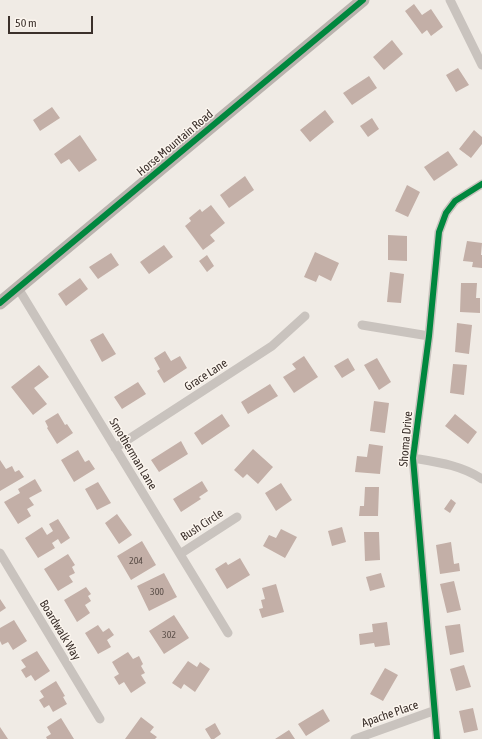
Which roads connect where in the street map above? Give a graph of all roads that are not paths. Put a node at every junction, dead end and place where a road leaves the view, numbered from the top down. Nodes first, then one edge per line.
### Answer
1 (363, 0) edge
2 (450, 0) edge
3 (482, 65) edge
4 (482, 184) edge
5 (18, 288) junction
6 (0, 303) edge
7 (305, 316) dead end
8 (362, 325) dead end
9 (429, 336) junction
10 (115, 448) junction
11 (413, 458) junction
12 (482, 479) edge
13 (237, 517) dead end
14 (0, 553) edge
15 (180, 554) junction
16 (228, 633) dead end
17 (433, 711) junction
18 (100, 719) dead end
19 (355, 739) edge
20 (436, 739) edge

1 - 5 street, Horse Mountain Road
2 - 3 street
4 - 9 street, Shoma Drive
5 - 6 street, Horse Mountain Road
5 - 10 street, Smotherman Lane
7 - 10 street, Grace Lane
8 - 9 street
9 - 11 street, Shoma Drive
10 - 15 street, Smotherman Lane
11 - 12 street
11 - 17 street, Shoma Drive
13 - 15 street, Bush Circle
14 - 18 street, Boardwalk Way
15 - 16 street, Smotherman Lane
17 - 19 street, Apache Place
17 - 20 street, Shoma Drive

